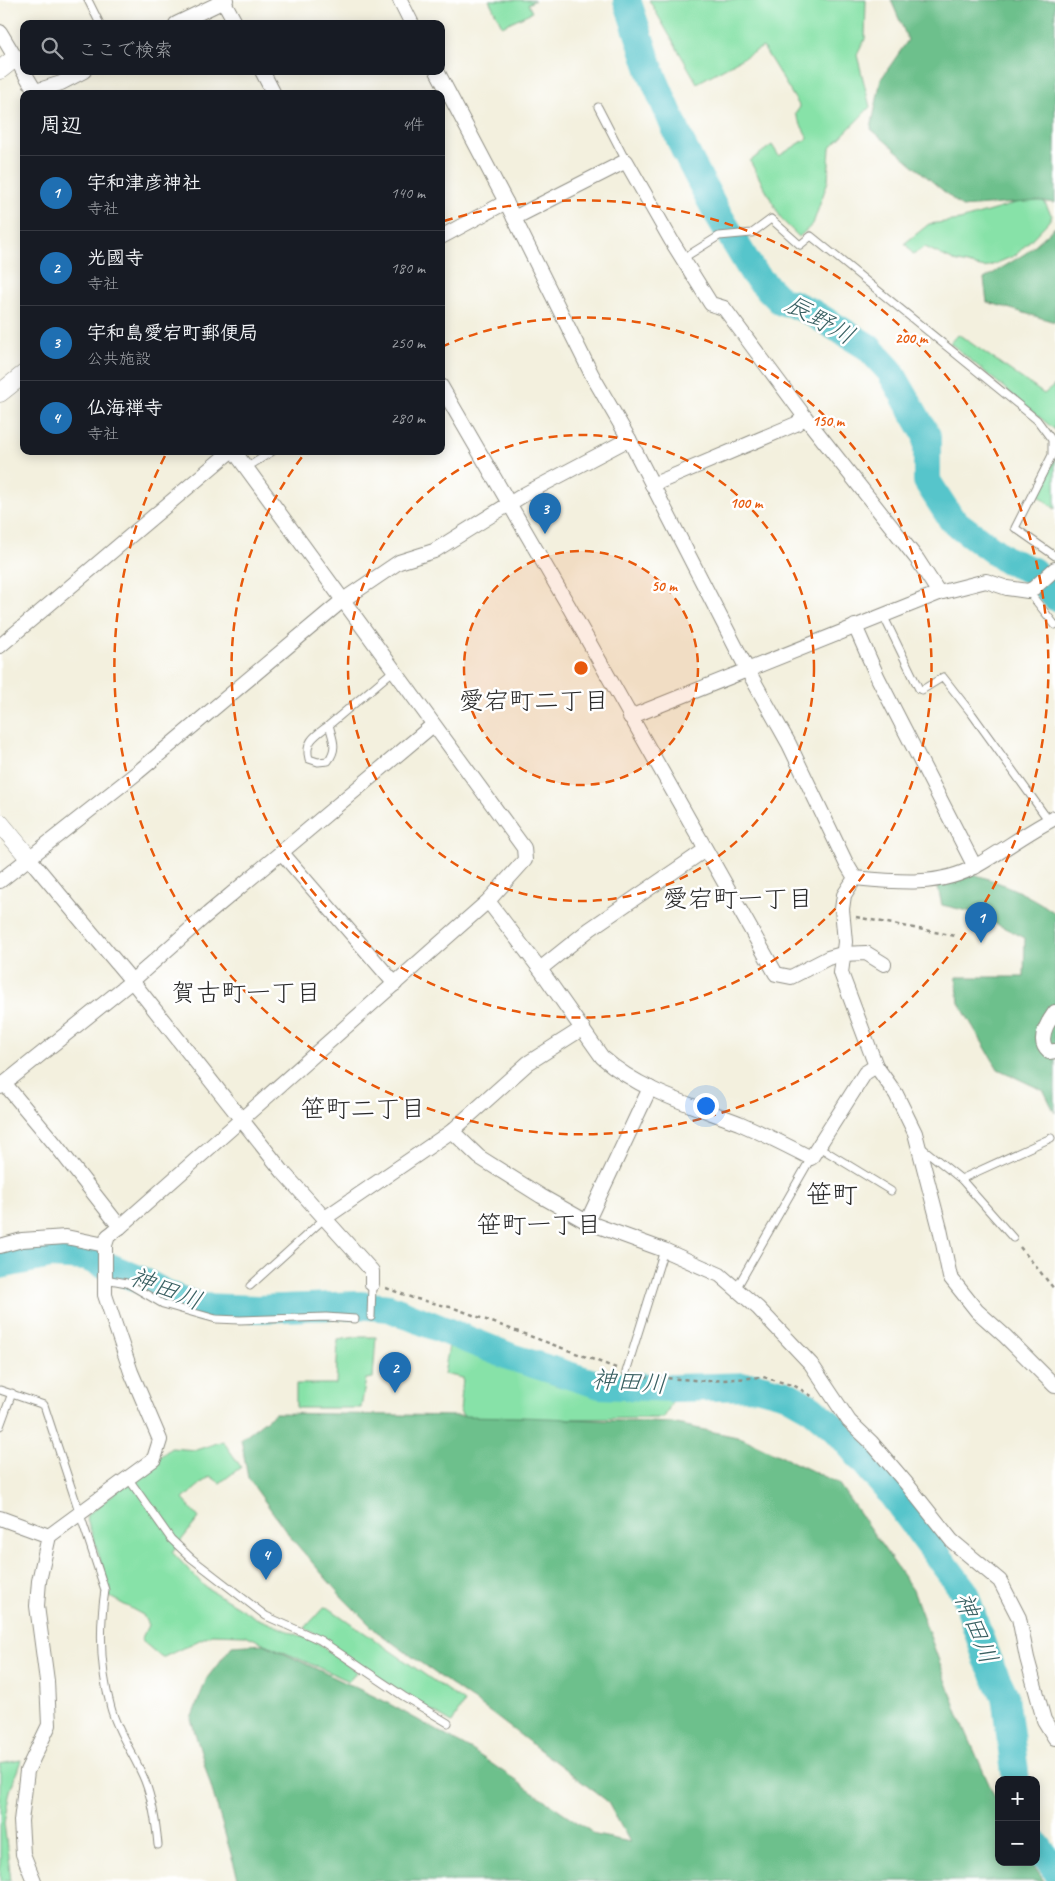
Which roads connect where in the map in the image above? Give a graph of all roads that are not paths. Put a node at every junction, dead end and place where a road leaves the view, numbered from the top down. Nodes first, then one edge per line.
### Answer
1 (88, 0) edge
2 (224, 0) edge
3 (400, 0) edge
4 (98, 20) edge
5 (184, 20) edge
6 (234, 20) edge
7 (410, 20) edge
8 (0, 32) edge
9 (15, 58) junction
10 (20, 66) edge
11 (0, 70) edge
12 (26, 75) edge
13 (76, 75) edge
14 (264, 75) edge
15 (438, 75) edge
16 (36, 90) edge
17 (42, 90) edge
18 (272, 90) edge
19 (598, 106) dead end
20 (626, 161) junction
21 (506, 202) junction
22 (514, 218) junction
23 (445, 235) edge
24 (682, 259) junction
25 (20, 377) edge
26 (0, 393) edge
27 (445, 393) edge
28 (805, 417) junction
29 (628, 439) junction
30 (228, 455) edge
31 (236, 455) edge
32 (267, 455) edge
33 (246, 468) junction
34 (652, 485) junction
35 (509, 505) junction
36 (1055, 556) edge
37 (1055, 568) edge
38 (1031, 589) junction
39 (939, 593) junction
40 (343, 600) junction
41 (883, 615) junction
42 (1055, 625) edge
43 (855, 626) junction
44 (0, 646) edge
45 (747, 669) junction
46 (393, 671) junction
47 (630, 717) junction
48 (329, 725) junction
49 (433, 725) junction
50 (1052, 820) edge
51 (0, 823) edge
52 (705, 850) junction
53 (282, 853) junction
54 (29, 858) junction
55 (975, 867) junction
56 (856, 878) junction
57 (0, 881) edge
58 (488, 901) junction
59 (842, 954) junction
60 (884, 964) dead end
61 (540, 969) junction
62 (132, 980) junction
63 (395, 984) junction
64 (1055, 1012) edge
65 (583, 1028) junction
66 (1055, 1051) edge
67 (876, 1066) junction
68 (2, 1085) edge
69 (650, 1088) junction
70 (241, 1121) junction
71 (452, 1132) junction
72 (1051, 1138) dead end
73 (918, 1144) junction
74 (815, 1153) junction
75 (961, 1179) junction
76 (891, 1191) dead end
77 (325, 1218) junction
78 (587, 1222) junction
79 (120, 1228) junction
80 (1012, 1238) road end
81 (0, 1246) edge
82 (105, 1249) junction
83 (664, 1250) junction
84 (105, 1276) junction
85 (250, 1286) dead end
86 (736, 1288) junction
87 (372, 1289) joint
88 (371, 1317) dead end
89 (355, 1319) dead end
90 (626, 1372) road end
91 (1055, 1386) edge
92 (0, 1390) edge
93 (12, 1393) junction
94 (0, 1426) edge
95 (128, 1478) junction
96 (80, 1513) junction
97 (0, 1518) edge
98 (49, 1536) junction
99 (448, 1723) dead end
100 (1055, 1738) edge
101 (158, 1845) dead end
102 (34, 1881) edge

1 - 4 lane
2 - 5 street
2 - 6 street
3 - 7 street
8 - 9 street
9 - 10 street
9 - 11 street
12 - 16 street
13 - 17 street
14 - 18 street
15 - 21 street
19 - 20 lane
20 - 22 street
20 - 24 street
21 - 22 street
21 - 23 street
22 - 29 street
24 - 28 street
24 - 36 lane
25 - 26 street
27 - 35 street
28 - 34 street
28 - 39 street
29 - 34 street
29 - 35 street
30 - 44 street
31 - 33 street
32 - 33 lane
33 - 40 street
34 - 45 street
35 - 40 street
35 - 47 street
37 - 38 street
38 - 39 street
38 - 42 lane
39 - 41 street
40 - 46 street
40 - 54 street
41 - 43 street
41 - 50 lane
43 - 45 street
43 - 55 street
45 - 47 street
45 - 56 street
46 - 48 lane
46 - 49 street
47 - 52 street
48 - 48 lane
49 - 53 street
49 - 58 street
50 - 55 street
51 - 54 street
52 - 59 street
52 - 61 street
53 - 62 street
53 - 63 street
54 - 57 street
54 - 62 street
55 - 56 street
56 - 59 street
58 - 61 street
58 - 63 street
59 - 60 street
59 - 67 street
61 - 65 street
62 - 68 street
62 - 70 street
63 - 70 street
64 - 66 street
65 - 69 street
65 - 71 street
67 - 73 street
67 - 74 street
68 - 79 street
69 - 74 street
69 - 78 street
70 - 77 street
70 - 79 street
71 - 77 street
71 - 78 street
72 - 75 lane
73 - 75 lane
73 - 91 street
74 - 76 lane
74 - 86 lane
75 - 80 lane
77 - 85 lane
77 - 87 street
78 - 83 street
79 - 82 street
81 - 82 street
82 - 84 street
83 - 86 street
83 - 90 lane
84 - 89 lane
84 - 95 street
86 - 100 street
87 - 88 lane
92 - 93 lane
93 - 94 lane
93 - 96 lane
95 - 96 street
95 - 99 lane
96 - 98 street
96 - 101 lane
97 - 98 street
98 - 102 street

